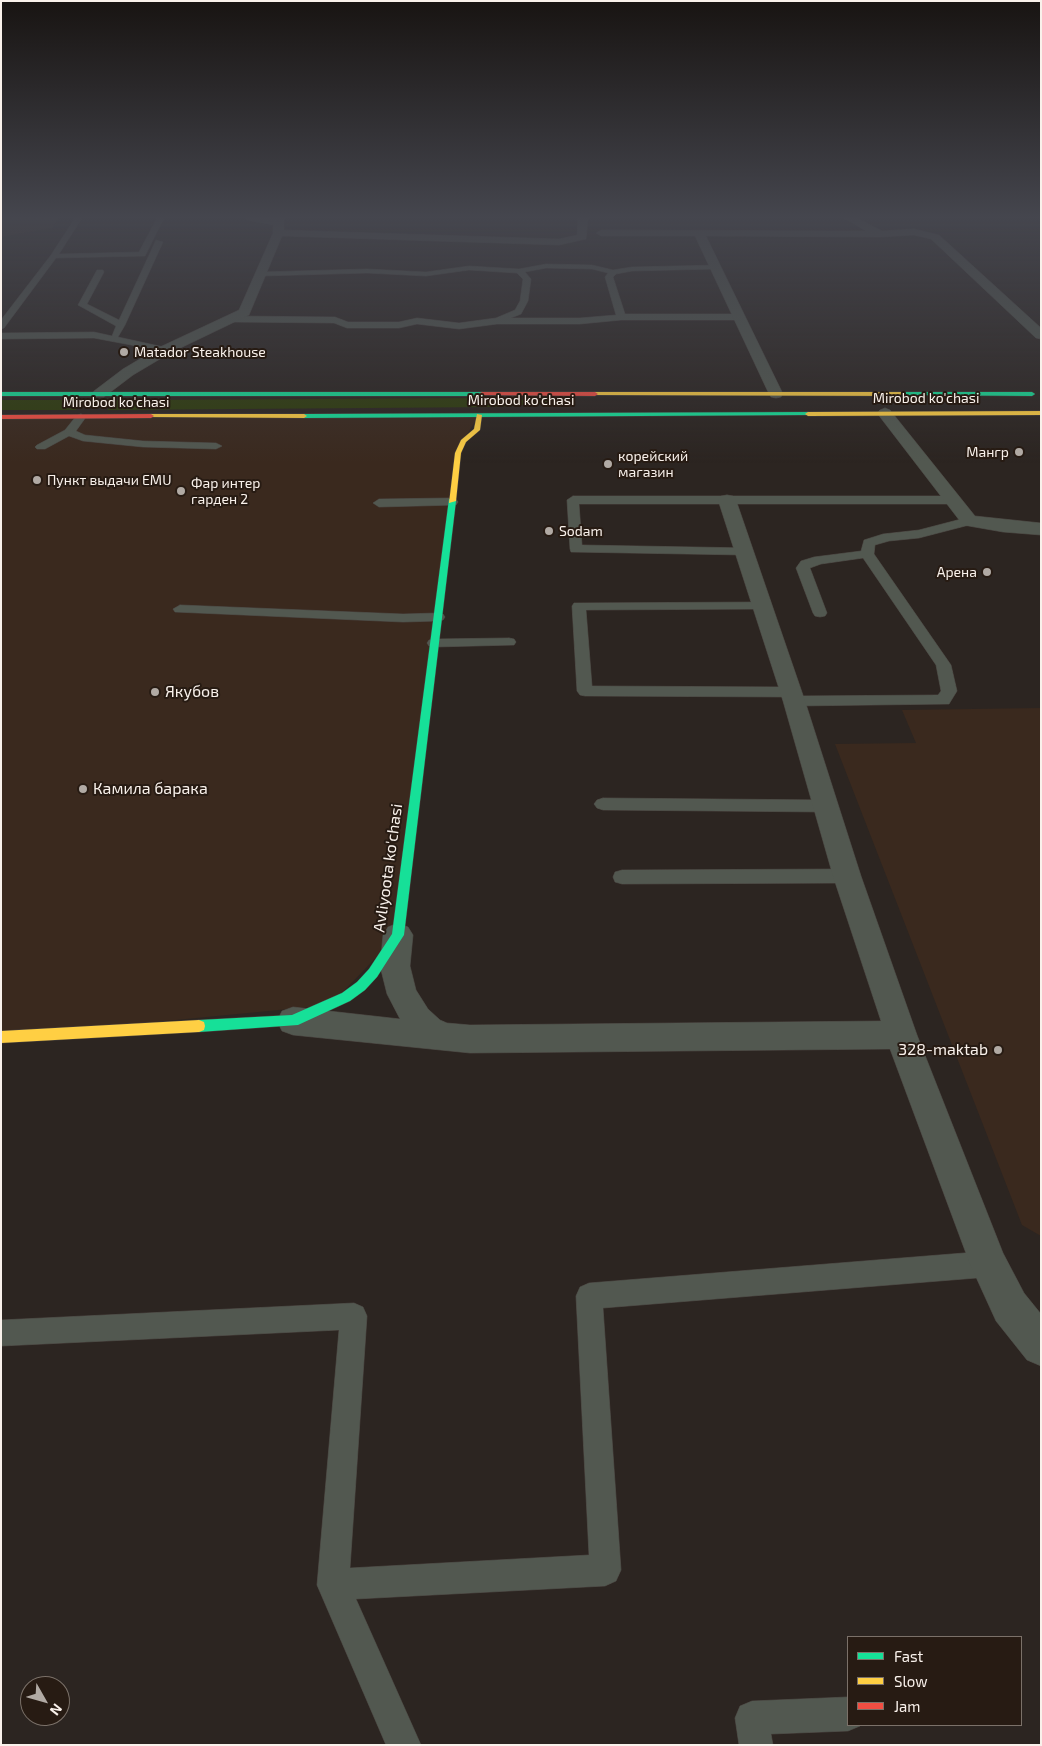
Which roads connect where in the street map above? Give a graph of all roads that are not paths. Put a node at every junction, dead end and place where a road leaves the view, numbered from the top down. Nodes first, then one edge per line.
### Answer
1 (21, 299) edge
2 (85, 299) edge
3 (133, 299) edge
4 (249, 299) edge
5 (524, 299) edge
6 (616, 299) edge
7 (731, 299) edge
8 (1003, 299) edge
9 (622, 317) junction
10 (739, 317) junction
11 (232, 319) junction
12 (497, 321) junction
13 (121, 325) junction
14 (1, 326) edge
15 (1041, 335) edge
16 (1, 336) edge
17 (113, 341) junction
18 (166, 350) junction
19 (1, 394) edge
20 (99, 394) junction
21 (705, 394) junction
22 (776, 394) junction
23 (1041, 394) edge
24 (1041, 413) edge
25 (711, 414) junction
26 (885, 414) junction
27 (479, 415) junction
28 (1, 417) edge
29 (81, 417) junction
30 (70, 432) junction
31 (216, 446) dead end
32 (41, 448) dead end
33 (727, 500) junction
34 (951, 500) junction
35 (452, 502) junction
36 (379, 503) dead end
37 (969, 521) junction
38 (1041, 530) edge
39 (744, 551) junction
40 (867, 554) junction
41 (762, 606) junction
42 (180, 609) dead end
43 (820, 613) dead end
44 (438, 617) junction
45 (509, 642) dead end
46 (434, 643) junction
47 (792, 697) junction
48 (603, 804) dead end
49 (827, 806) junction
50 (847, 876) junction
51 (622, 877) dead end
52 (398, 935) junction
53 (293, 1021) junction
54 (901, 1035) junction
55 (1, 1037) edge
56 (444, 1037) junction
57 (990, 1264) junction
58 (1, 1333) edge
59 (1041, 1346) edge
60 (333, 1585) junction
61 (847, 1714) edge
62 (404, 1745) edge
63 (756, 1745) edge

1 - 14 lane
2 - 13 lane
3 - 13 lane
4 - 11 street
5 - 12 lane
6 - 9 lane
7 - 10 street
8 - 15 street
9 - 10 lane
9 - 12 lane
10 - 22 street
11 - 12 lane
11 - 18 street
13 - 17 lane
16 - 17 lane
17 - 18 lane
18 - 20 street
19 - 20 main road, Mirobod ko'chasi
20 - 21 main road, Mirobod ko'chasi
21 - 22 main road, Mirobod ko'chasi
21 - 25 main road
22 - 23 main road, Mirobod ko'chasi
24 - 26 main road, Mirobod ko'chasi
25 - 26 main road, Mirobod ko'chasi
25 - 27 main road, Mirobod ko'chasi
26 - 34 street
27 - 29 main road, Mirobod ko'chasi
27 - 35 main road, Avliyoota ko'chasi
28 - 29 main road, Mirobod ko'chasi
29 - 30 lane
30 - 31 lane
30 - 32 lane
33 - 34 lane
33 - 39 street
33 - 39 lane
34 - 37 street
35 - 36 lane
35 - 44 main road, Avliyoota ko'chasi
37 - 38 street
37 - 40 lane
39 - 41 street
40 - 43 lane
40 - 47 lane
41 - 47 street
41 - 47 lane
42 - 44 lane
44 - 46 main road, Avliyoota ko'chasi
45 - 46 lane
46 - 52 main road, Avliyoota ko'chasi
47 - 49 street
48 - 49 lane
49 - 50 street
50 - 51 lane
50 - 54 street
52 - 53 main road, Avliyoota ko'chasi
52 - 56 street
53 - 55 main road, Avliyoota ko'chasi
53 - 56 street
54 - 56 street
54 - 57 street
57 - 59 street
57 - 60 lane
58 - 60 lane
60 - 62 lane
61 - 63 lane

